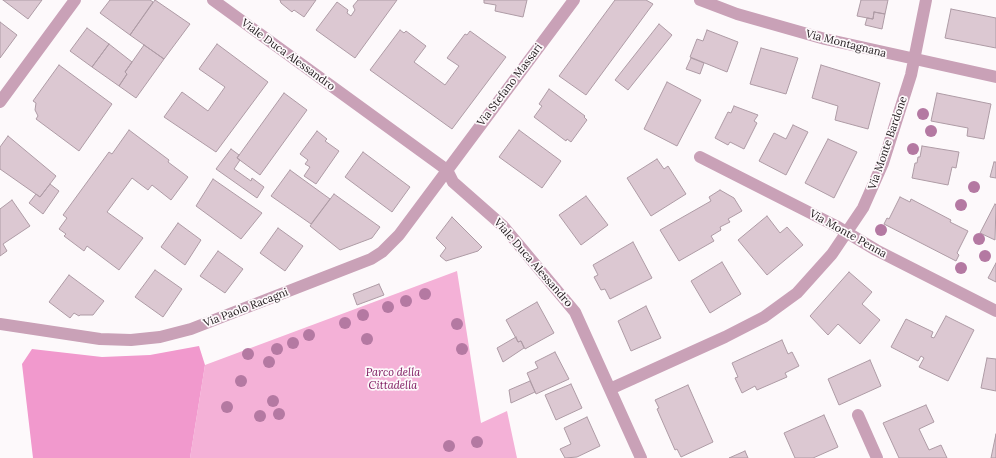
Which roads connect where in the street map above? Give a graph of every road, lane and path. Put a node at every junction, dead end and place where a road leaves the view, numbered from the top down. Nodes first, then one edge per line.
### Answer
1 (75, 0) edge
2 (212, 0) edge
3 (574, 0) edge
4 (700, 0) edge
5 (926, 0) edge
6 (914, 60) junction
7 (996, 77) edge
8 (0, 102) edge
9 (700, 157) dead end
10 (447, 170) junction
11 (847, 233) junction
12 (996, 311) edge
13 (0, 324) edge
14 (610, 389) junction
15 (858, 415) dead end
16 (641, 458) edge
17 (878, 458) edge

1 - 8 street
2 - 10 street, Viale Duca Alessandro
3 - 10 street, Via Stefano Massari
4 - 6 street, Via Montagnana
5 - 6 street, Via Monte Bardone
6 - 7 street, Via Montagnana
6 - 11 street, Via Monte Bardone
9 - 11 street, Via Monte Penna
10 - 13 street, Via Paolo Racagni
10 - 14 street, Viale Duca Alessandro
11 - 12 street, Via Monte Penna
11 - 14 street, Via Monte Bardone
14 - 16 street, Viale Duca Alessandro
15 - 17 street

